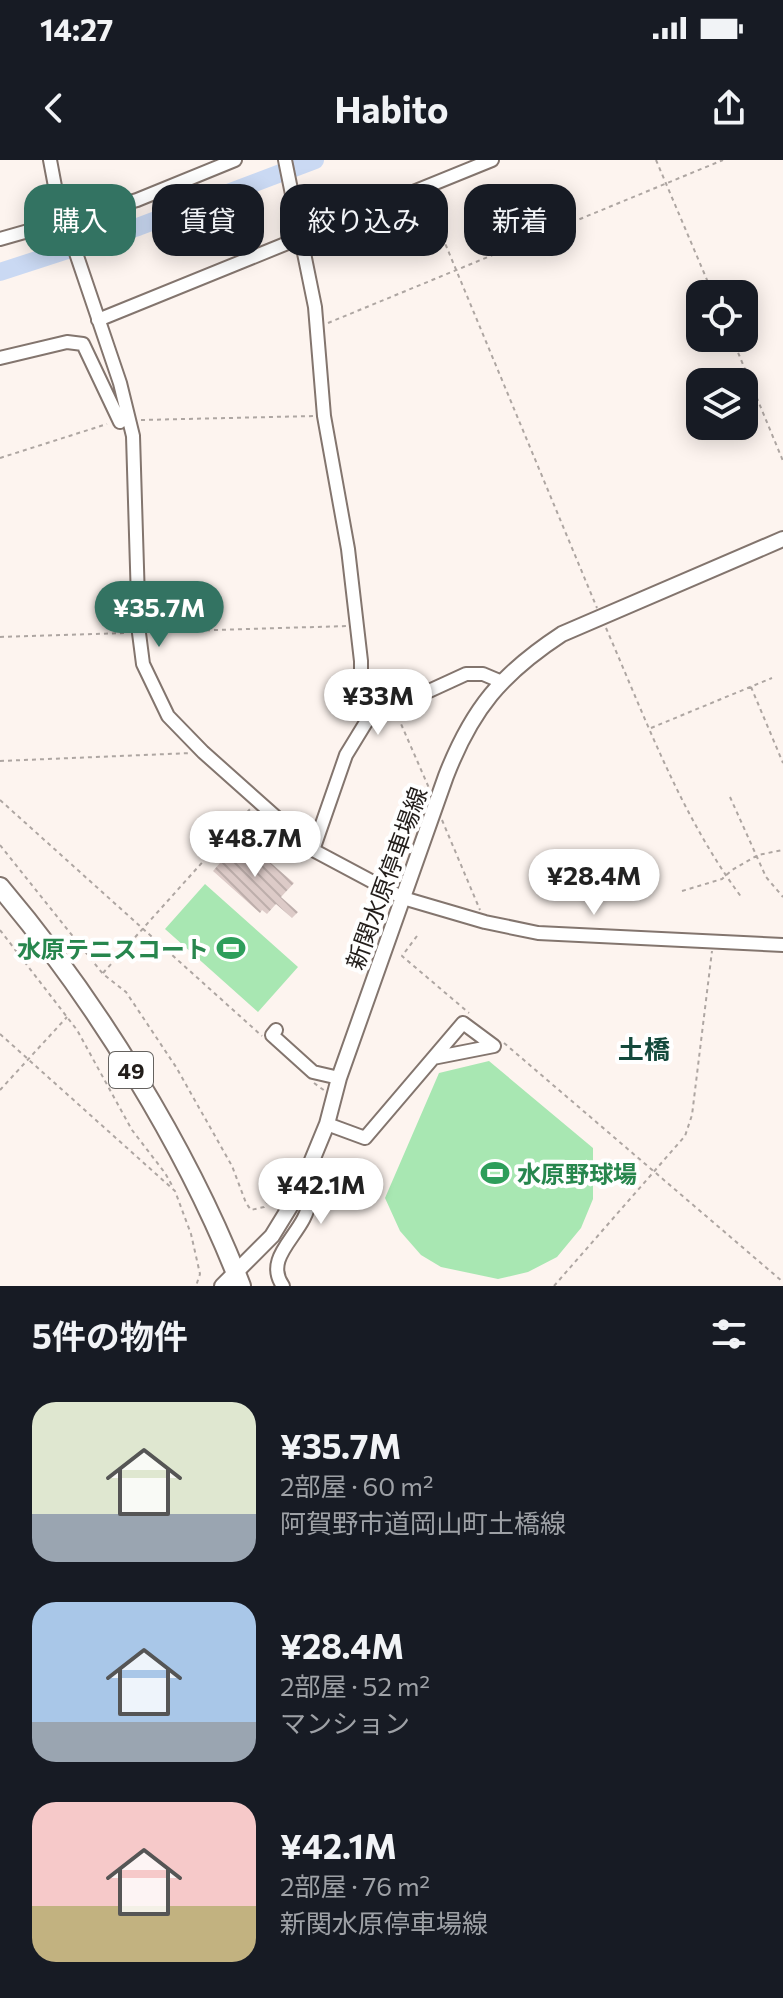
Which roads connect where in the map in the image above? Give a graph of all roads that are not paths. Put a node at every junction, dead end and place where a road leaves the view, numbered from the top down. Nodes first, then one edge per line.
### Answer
1 (50, 160) edge
2 (235, 160) edge
3 (285, 160) edge
4 (492, 160) edge
5 (54, 184) edge
6 (290, 184) edge
7 (432, 184) edge
8 (136, 201) edge
9 (24, 235) edge
10 (0, 239) edge
11 (280, 243) edge
12 (77, 256) edge
13 (305, 256) edge
14 (96, 314) junction
15 (0, 358) edge
16 (125, 421) junction
17 (783, 539) edge
18 (502, 682) junction
19 (368, 719) junction
20 (313, 850) junction
21 (0, 887) edge
22 (403, 898) junction
23 (783, 945) edge
24 (276, 1030) dead end
25 (433, 1058) dead end
26 (339, 1078) junction
27 (327, 1124) junction
28 (299, 1192) junction
29 (238, 1278) edge
30 (222, 1286) edge
31 (283, 1286) edge

1 - 5 street
2 - 8 street
3 - 6 street
4 - 7 street
9 - 10 street
11 - 14 street
12 - 14 street
13 - 19 street
14 - 16 street
15 - 16 street
16 - 20 street
17 - 18 main road, 新関水原停車場線
18 - 19 street
18 - 22 main road, 新関水原停車場線
19 - 20 street
20 - 22 street
21 - 29 highway, 49
22 - 23 street
22 - 26 main road, 新関水原停車場線
24 - 26 street
25 - 27 street
26 - 27 main road, 新関水原停車場線
27 - 28 main road, 新関水原停車場線
28 - 29 main road, 新関水原停車場線
28 - 31 street
29 - 30 main road, 新関水原停車場線

